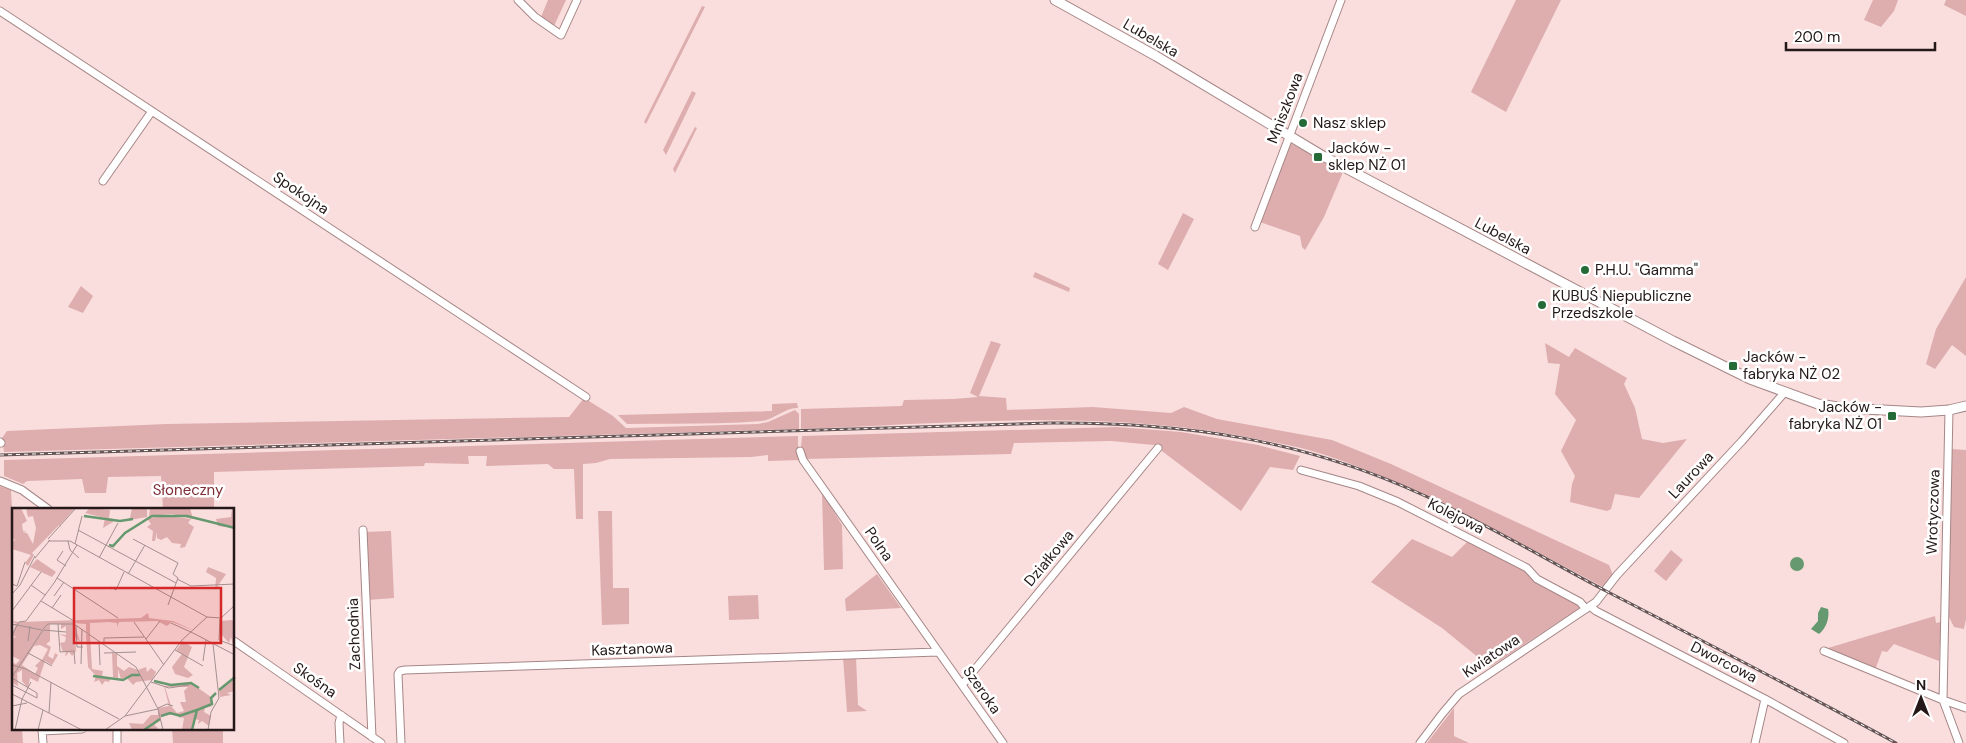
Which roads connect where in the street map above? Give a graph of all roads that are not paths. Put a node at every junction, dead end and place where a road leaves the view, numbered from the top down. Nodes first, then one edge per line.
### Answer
1 (518, 0) edge
2 (576, 0) edge
3 (1055, 0) edge
4 (1340, 0) edge
5 (0, 11) edge
6 (152, 111) junction
7 (1289, 136) junction
8 (103, 181) dead end
9 (1255, 227) dead end
10 (1784, 393) junction
11 (586, 398) dead end
12 (1966, 406) edge
13 (1949, 410) junction
14 (1158, 448) dead end
15 (800, 451) dead end
16 (1301, 470) dead end
17 (0, 481) edge
18 (36, 506) edge
19 (363, 530) dead end
20 (1589, 608) junction
21 (235, 642) edge
22 (938, 652) junction
23 (1824, 652) dead end
24 (962, 685) junction
25 (1765, 699) junction
26 (1943, 700) junction
27 (1966, 708) edge
28 (341, 715) junction
29 (42, 730) edge
30 (117, 730) edge
31 (372, 737) junction
32 (43, 743) edge
33 (117, 743) edge
34 (340, 743) edge
35 (381, 743) edge
36 (401, 743) edge
37 (1003, 743) edge
38 (1420, 743) edge
39 (1755, 743) edge
40 (1844, 743) edge
41 (1959, 743) edge

1 - 2 street
3 - 7 main road, Lubelska
4 - 7 street, Mniszkowa
5 - 6 street, Spokojna
6 - 8 street
6 - 11 street, Spokojna
7 - 9 street, Mniszkowa
7 - 10 main road, Lubelska
10 - 13 main road, Lubelska
10 - 20 street, Laurowa
12 - 13 main road, Lubelska
13 - 26 street, Wrotyczowa
14 - 24 street, Działkowa
15 - 22 street, Polna
16 - 20 street, Kolejowa
17 - 18 street
19 - 31 street, Zachodnia
20 - 25 street, Dworcowa
20 - 38 street, Kwiatowa
21 - 28 street, Skośna
22 - 24 street, Szeroka
22 - 36 street, Kasztanowa
23 - 26 street
24 - 37 street, Szeroka
25 - 39 street
25 - 40 street, Dworcowa
26 - 27 street
26 - 41 street
28 - 31 street, Skośna
28 - 34 street
29 - 32 street
30 - 33 street
31 - 35 street, Skośna

